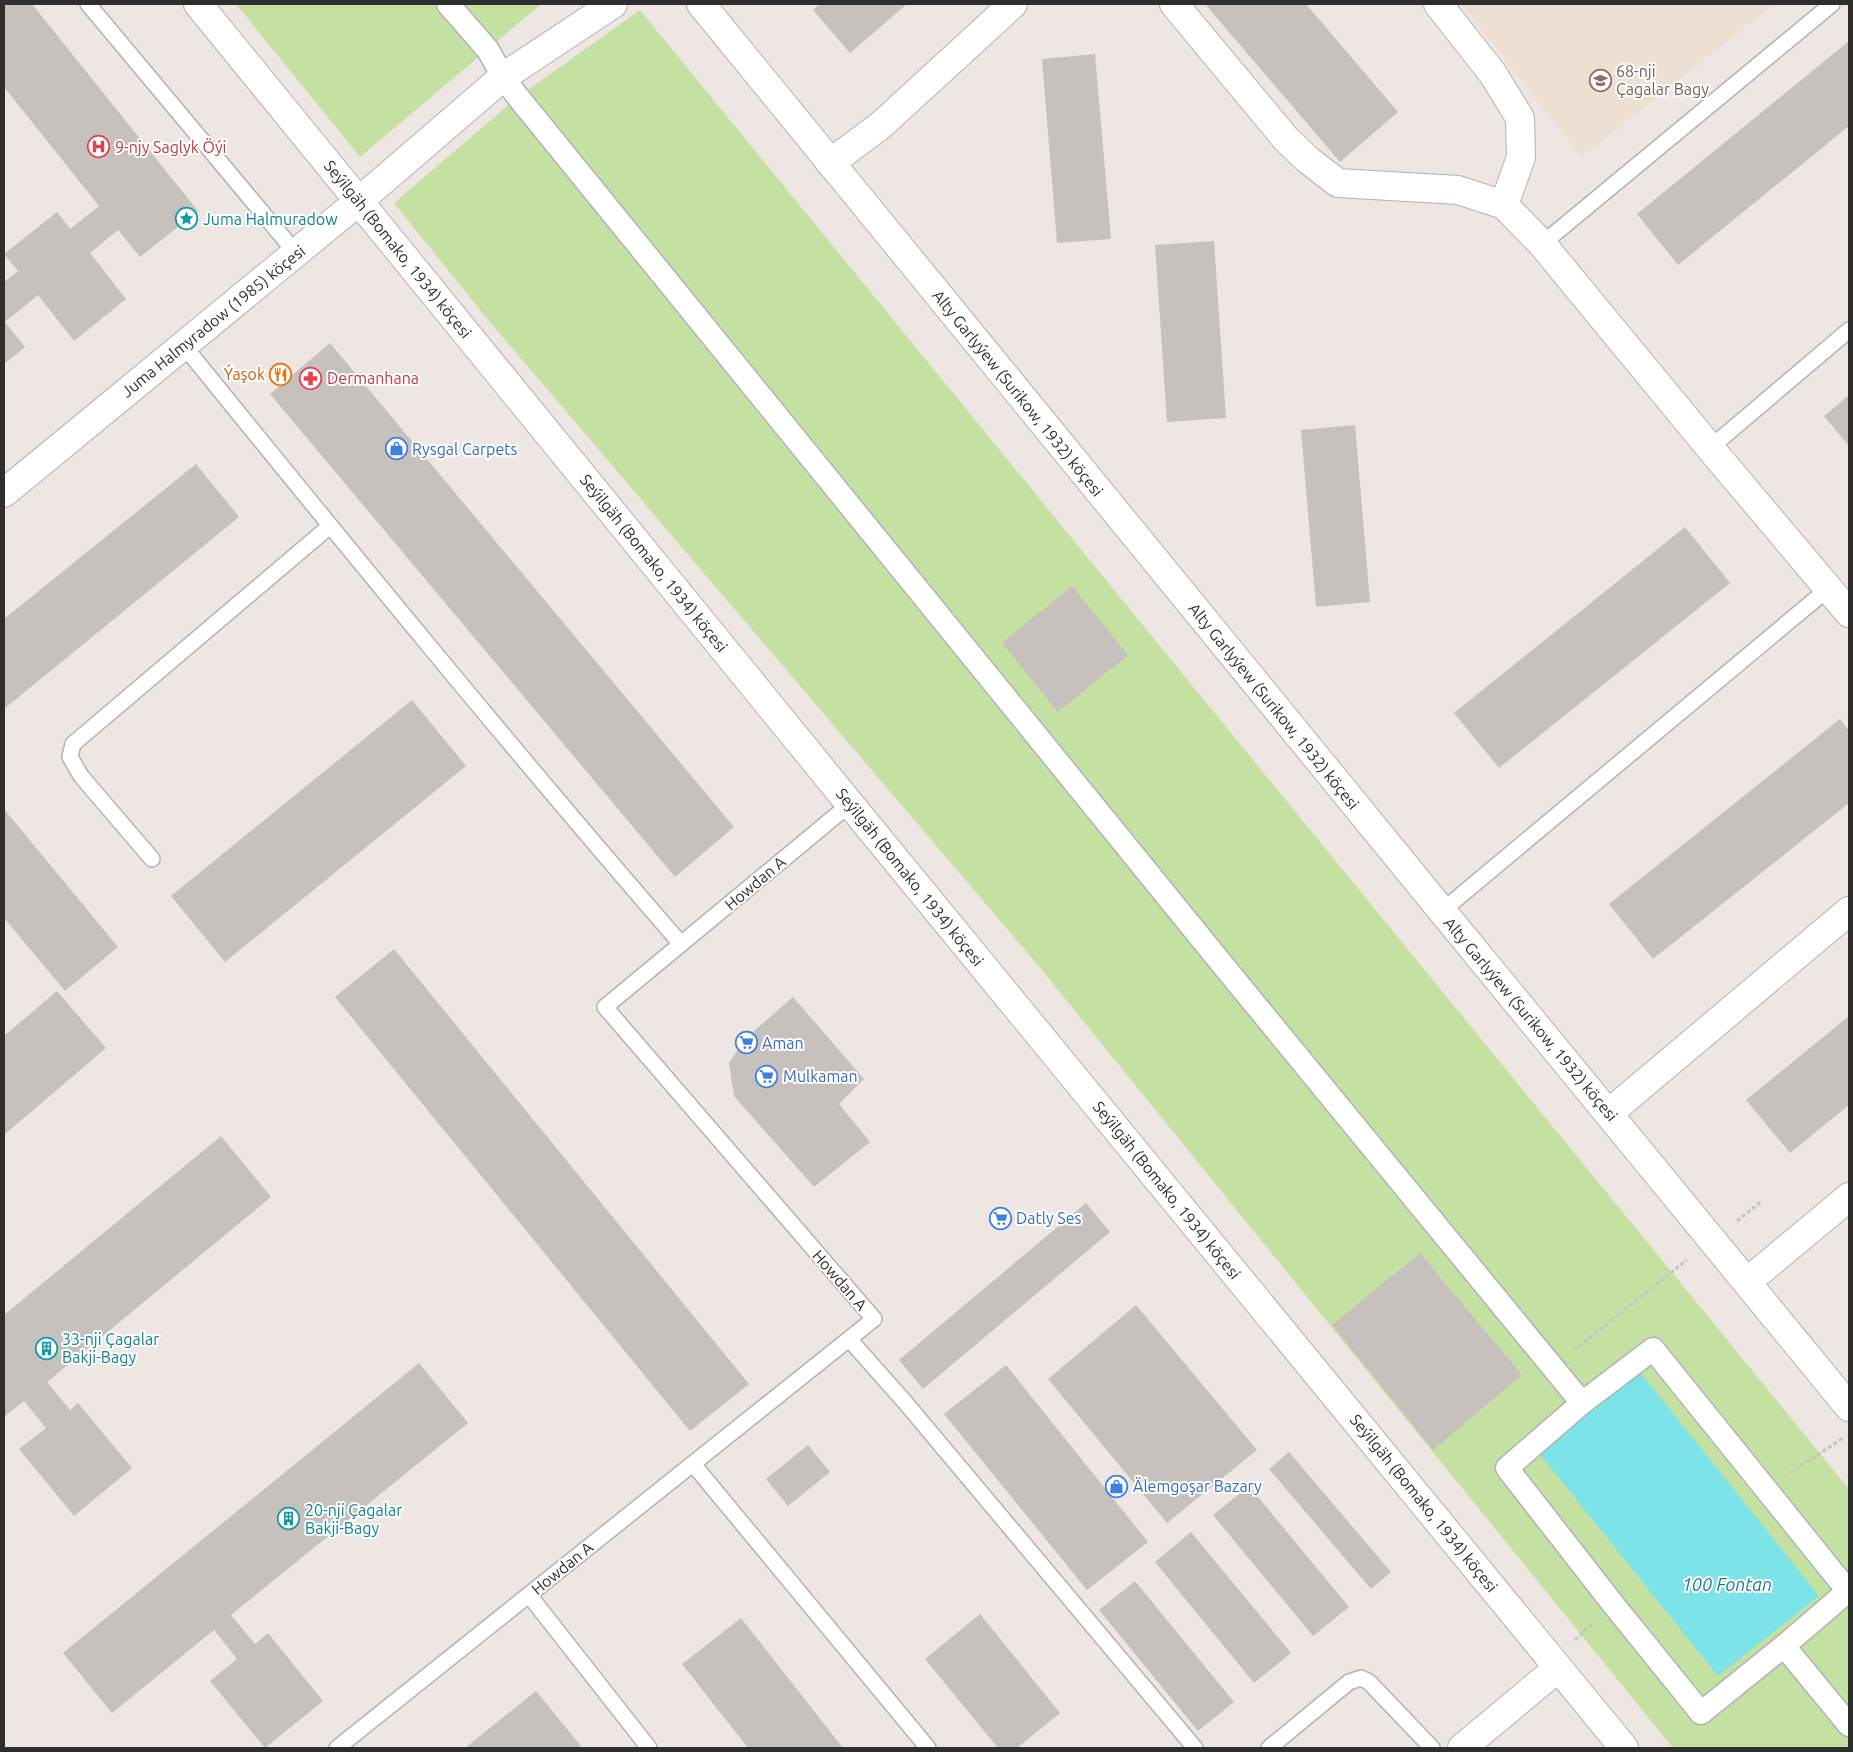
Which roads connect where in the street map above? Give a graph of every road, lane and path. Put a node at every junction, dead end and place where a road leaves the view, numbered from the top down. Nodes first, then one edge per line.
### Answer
1 (88, 4) edge
2 (198, 4) edge
3 (448, 4) edge
4 (613, 4) edge
5 (701, 4) edge
6 (1013, 4) edge
7 (1174, 4) edge
8 (1438, 4) edge
9 (1832, 4) edge
10 (503, 77) junction
11 (830, 163) junction
12 (360, 202) junction
13 (1504, 205) junction
14 (1542, 244) junction
15 (296, 253) junction
16 (1849, 330) edge
17 (184, 346) junction
18 (1710, 448) junction
19 (4, 493) edge
20 (330, 526) junction
21 (1829, 588) junction
22 (1849, 613) edge
23 (850, 804) junction
24 (152, 859) dead end
25 (1442, 911) junction
26 (1849, 911) edge
27 (681, 944) junction
28 (1609, 1113) junction
29 (1849, 1197) edge
30 (1762, 1201) dead end
31 (1713, 1240) junction
32 (1747, 1282) junction
33 (849, 1339) junction
34 (1552, 1367) junction
35 (1582, 1403) junction
36 (1849, 1407) edge
37 (1849, 1433) edge
38 (693, 1464) junction
39 (1766, 1489) junction
40 (529, 1595) junction
41 (1613, 1604) junction
42 (1784, 1646) junction
43 (1556, 1664) junction
44 (1849, 1726) edge
45 (337, 1748) edge
46 (650, 1748) edge
47 (928, 1748) edge
48 (1195, 1748) edge
49 (1269, 1748) edge
50 (1432, 1748) edge
51 (1462, 1748) edge
52 (1624, 1748) edge

1 - 15 lane
2 - 12 street, Seýilgäh (Bomako, 1934) köçesi
3 - 10 street
4 - 10 street, Juma Halmyradow (1985) köçesi
5 - 11 street, Alty Garlyýew (Surikow, 1932) köçesi
6 - 11 street
7 - 13 street
8 - 13 street
9 - 14 lane
10 - 12 street, Juma Halmyradow (1985) köçesi
10 - 34 street
11 - 25 street, Alty Garlyýew (Surikow, 1932) köçesi
12 - 15 street, Juma Halmyradow (1985) köçesi
12 - 23 street, Seýilgäh (Bomako, 1934) köçesi
13 - 14 street
14 - 18 street
15 - 17 street, Juma Halmyradow (1985) köçesi
16 - 18 lane
17 - 19 street, Juma Halmyradow (1985) köçesi
17 - 20 lane
18 - 21 street
20 - 24 lane
20 - 27 lane
21 - 22 street
21 - 25 lane
23 - 27 lane, Howdan A
23 - 43 street, Seýilgäh (Bomako, 1934) köçesi
25 - 28 street, Alty Garlyýew (Surikow, 1932) köçesi
26 - 28 street
27 - 33 lane, Howdan A
28 - 31 street, Alty Garlyýew (Surikow, 1932) köçesi
29 - 32 street
30 - 31 path
31 - 32 street, Alty Garlyýew (Surikow, 1932) köçesi
31 - 34 path
32 - 36 street, Alty Garlyýew (Surikow, 1932) köçesi
33 - 38 lane, Howdan A
33 - 48 lane
34 - 35 street
35 - 39 street
35 - 41 street
37 - 39 path
38 - 40 lane, Howdan A
38 - 47 lane
39 - 42 street
40 - 45 lane, Howdan A
40 - 46 lane
41 - 42 street
41 - 43 path
42 - 44 street
43 - 51 street
43 - 52 street, Seýilgäh (Bomako, 1934) köçesi
49 - 50 lane

